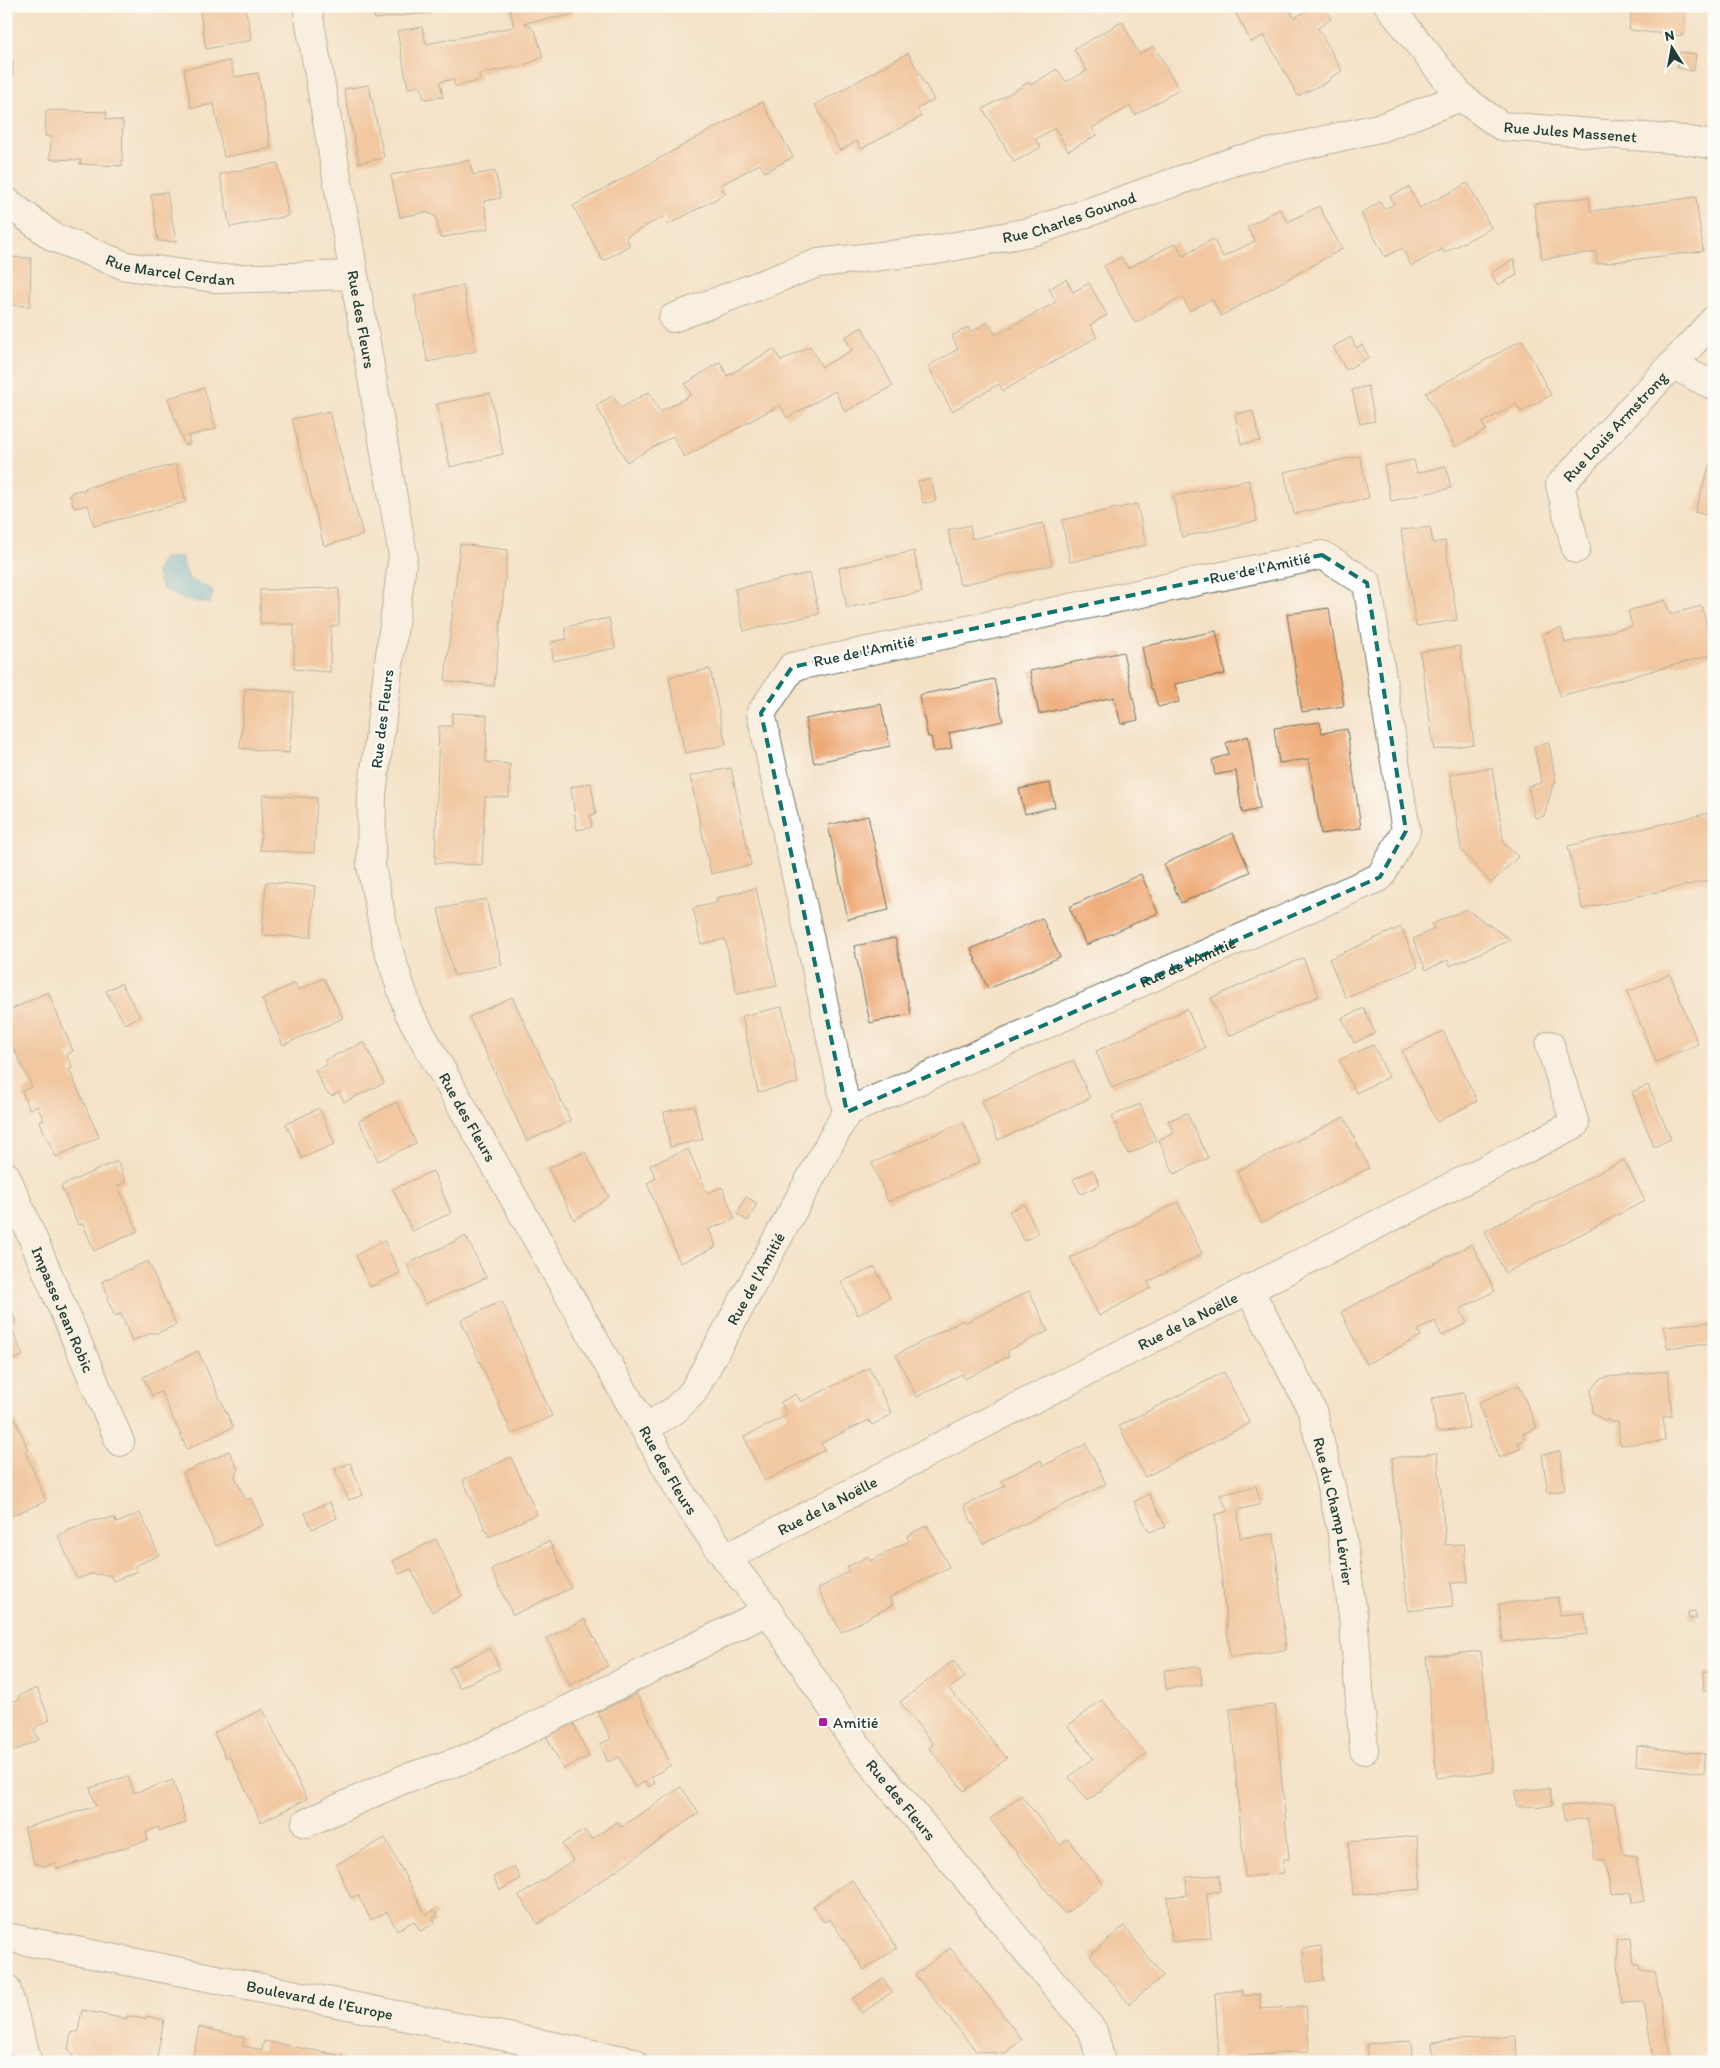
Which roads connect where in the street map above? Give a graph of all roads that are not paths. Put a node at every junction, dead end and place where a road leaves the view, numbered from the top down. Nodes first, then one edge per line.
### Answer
1 (307, 6) edge
2 (1389, 6) edge
3 (1461, 97) junction
4 (1714, 144) edge
5 (6, 201) edge
6 (353, 275) junction
7 (673, 318) dead end
8 (1714, 320) edge
9 (1673, 366) junction
10 (1714, 386) edge
11 (1576, 549) dead end
12 (1550, 1045) dead end
13 (847, 1112) junction
14 (6, 1176) edge
15 (1249, 1289) junction
16 (645, 1428) junction
17 (120, 1442) dead end
18 (726, 1558) junction
19 (768, 1611) junction
20 (1364, 1750) dead end
21 (306, 1823) dead end
22 (6, 1937) edge
23 (6, 1988) edge
24 (28, 2062) edge
25 (633, 2062) edge
26 (1101, 2062) edge

1 - 6 street, Rue des Fleurs
2 - 3 street, Rue Jules Massenet
3 - 4 street, Rue Jules Massenet
3 - 7 street, Rue Charles Gounod
5 - 6 street, Rue Marcel Cerdan
6 - 16 street, Rue des Fleurs
8 - 9 street, Rue Louis Armstrong
9 - 10 street
9 - 11 street, Rue Louis Armstrong
12 - 15 street, Rue de la Noëlle
13 - 13 street, Rue de l'Amitié
13 - 16 street, Rue de l'Amitié
14 - 17 street, Impasse Jean Robic
15 - 18 street, Rue de la Noëlle
15 - 20 street, Rue du Champ Lévrier
16 - 18 street, Rue des Fleurs
18 - 19 street, Rue des Fleurs
19 - 21 street
19 - 26 street, Rue des Fleurs
22 - 25 street, Boulevard de l'Europe
23 - 24 street

